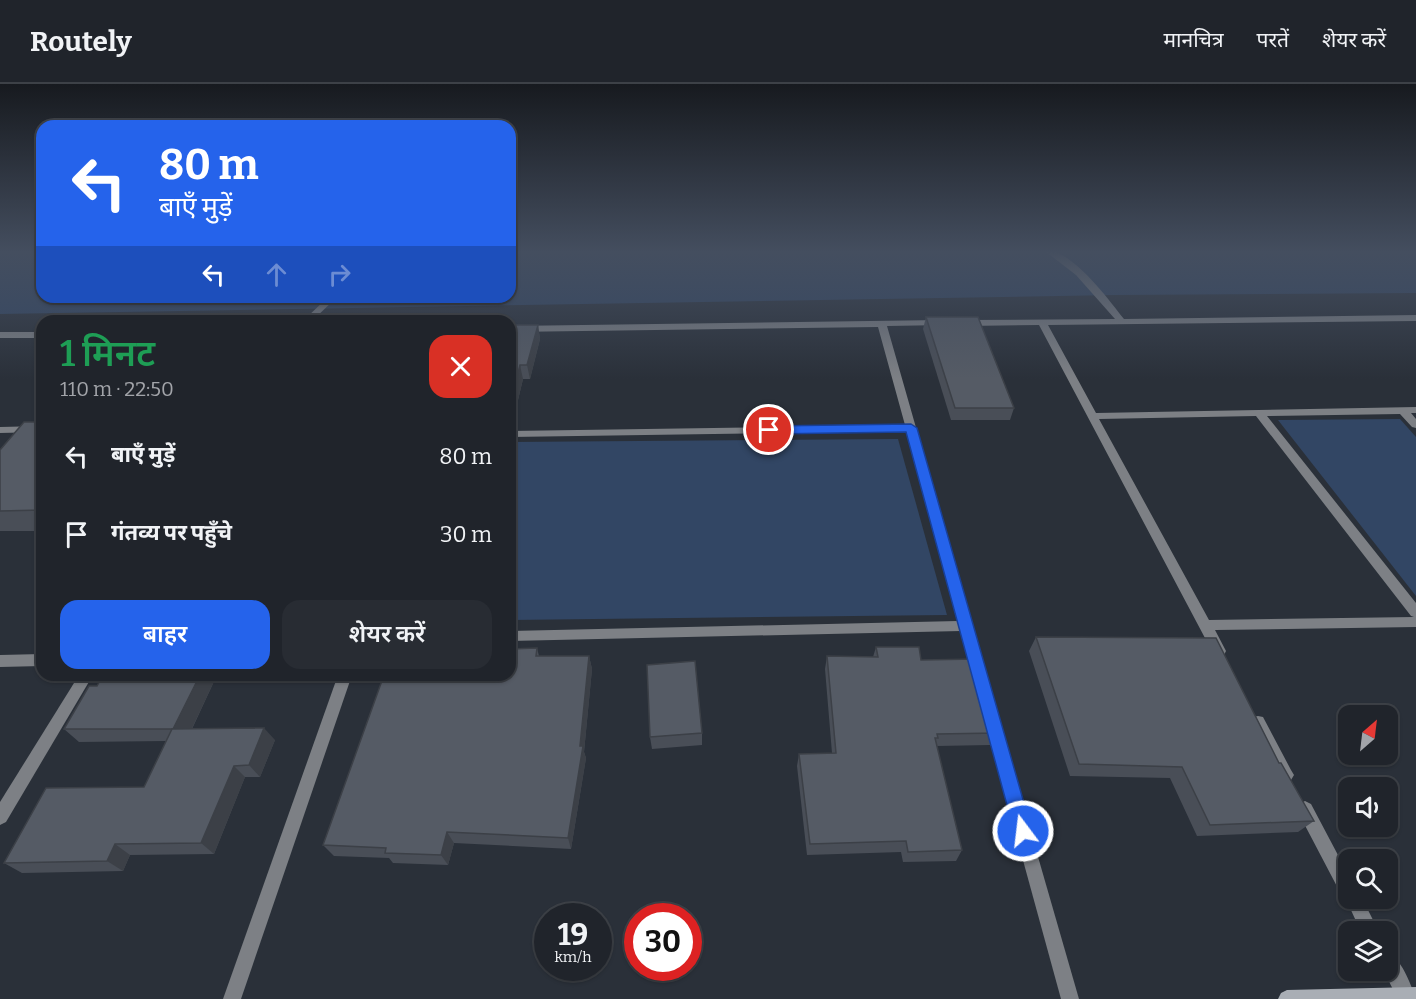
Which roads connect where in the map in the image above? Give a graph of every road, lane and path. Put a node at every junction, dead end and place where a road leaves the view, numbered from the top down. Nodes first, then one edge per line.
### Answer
1 (1099, 294) edge
2 (326, 303) edge
3 (314, 315) edge
4 (1416, 318) edge
5 (1121, 321) junction
6 (1042, 322) junction
7 (882, 324) junction
8 (516, 329) edge
9 (0, 335) edge
10 (36, 335) edge
11 (1402, 410) junction
12 (1416, 410) edge
13 (1258, 412) junction
14 (1092, 416) junction
15 (1416, 425) edge
16 (911, 428) junction
17 (0, 430) edge
18 (36, 432) edge
19 (516, 434) edge
20 (1416, 612) edge
21 (1416, 622) edge
22 (1205, 625) junction
23 (966, 626) junction
24 (516, 636) edge
25 (36, 660) edge
26 (0, 661) edge
27 (1224, 661) edge
28 (82, 681) edge
29 (343, 681) edge
30 (981, 683) edge
31 (988, 706) edge
32 (1252, 712) edge
33 (0, 817) edge
34 (1338, 871) edge
35 (1398, 977) edge
36 (1411, 996) edge
37 (232, 999) edge
38 (1070, 999) edge
39 (1287, 999) edge

1 - 5 street
2 - 3 street
4 - 5 street
5 - 6 street
6 - 7 street
6 - 14 street
7 - 8 street
7 - 16 street
9 - 10 street
11 - 12 street
11 - 13 street
11 - 15 street
13 - 14 street
13 - 20 street
14 - 22 street
16 - 19 street
16 - 23 street
17 - 18 street
21 - 22 street
22 - 27 street
23 - 24 street
23 - 30 street
25 - 26 street
28 - 33 street
29 - 37 street
31 - 38 street
32 - 34 street
35 - 36 street
36 - 39 street

